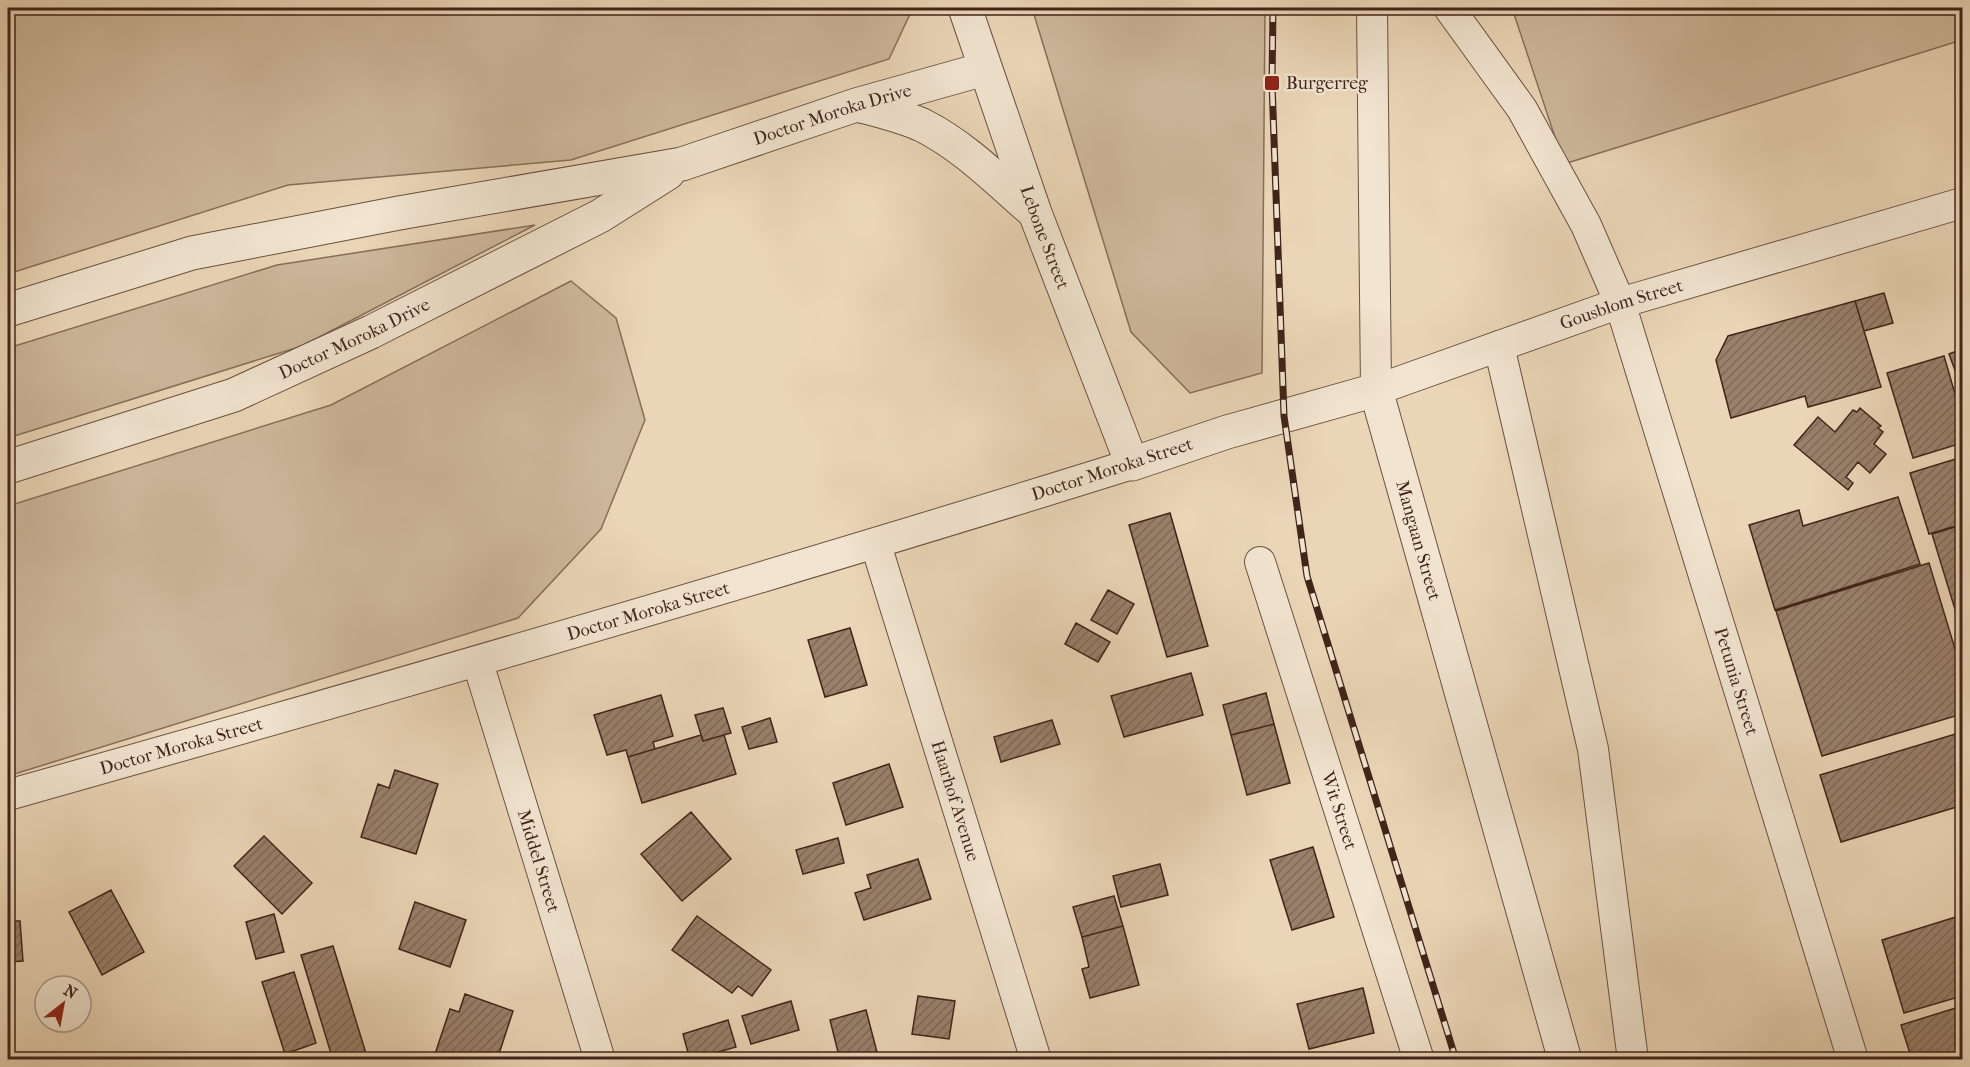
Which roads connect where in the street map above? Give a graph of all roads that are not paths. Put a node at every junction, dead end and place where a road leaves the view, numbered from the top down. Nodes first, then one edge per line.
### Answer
1 (965, 8) edge
2 (1372, 8) edge
3 (1449, 8) edge
4 (984, 69) junction
5 (856, 105) junction
6 (682, 164) junction
7 (1962, 203) edge
8 (1035, 213) junction
9 (1620, 303) junction
10 (8, 310) edge
11 (1499, 346) junction
12 (1376, 390) junction
13 (1284, 416) joint
14 (1132, 464) junction
15 (8, 467) edge
16 (876, 544) junction
17 (1260, 562) dead end
18 (478, 663) junction
19 (8, 795) edge
20 (600, 1059) edge
21 (1036, 1059) edge
22 (1419, 1059) edge
23 (1565, 1059) edge
24 (1633, 1059) edge
25 (1853, 1059) edge

1 - 4 street, Lebone Street
2 - 12 street, Mangaan Street
3 - 9 street, Petunia Street
4 - 5 street, Doctor Moroka Drive
4 - 8 street, Lebone Street
5 - 6 street, Doctor Moroka Drive
5 - 8 street
6 - 10 street, Doctor Moroka Drive
6 - 15 street, Doctor Moroka Drive
7 - 9 street, Gousblom Street
8 - 14 street, Lebone Street
9 - 11 street, Gousblom Street
9 - 25 street, Petunia Street
11 - 12 street, Gousblom Street
11 - 24 street
12 - 13 street, Gousblom Street
12 - 23 street, Mangaan Street
13 - 14 street, Doctor Moroka Street
14 - 16 street, Doctor Moroka Street
16 - 18 street, Doctor Moroka Street
16 - 21 street, Haarhof Avenue
17 - 22 street, Wit Street
18 - 19 street, Doctor Moroka Street
18 - 20 street, Middel Street

